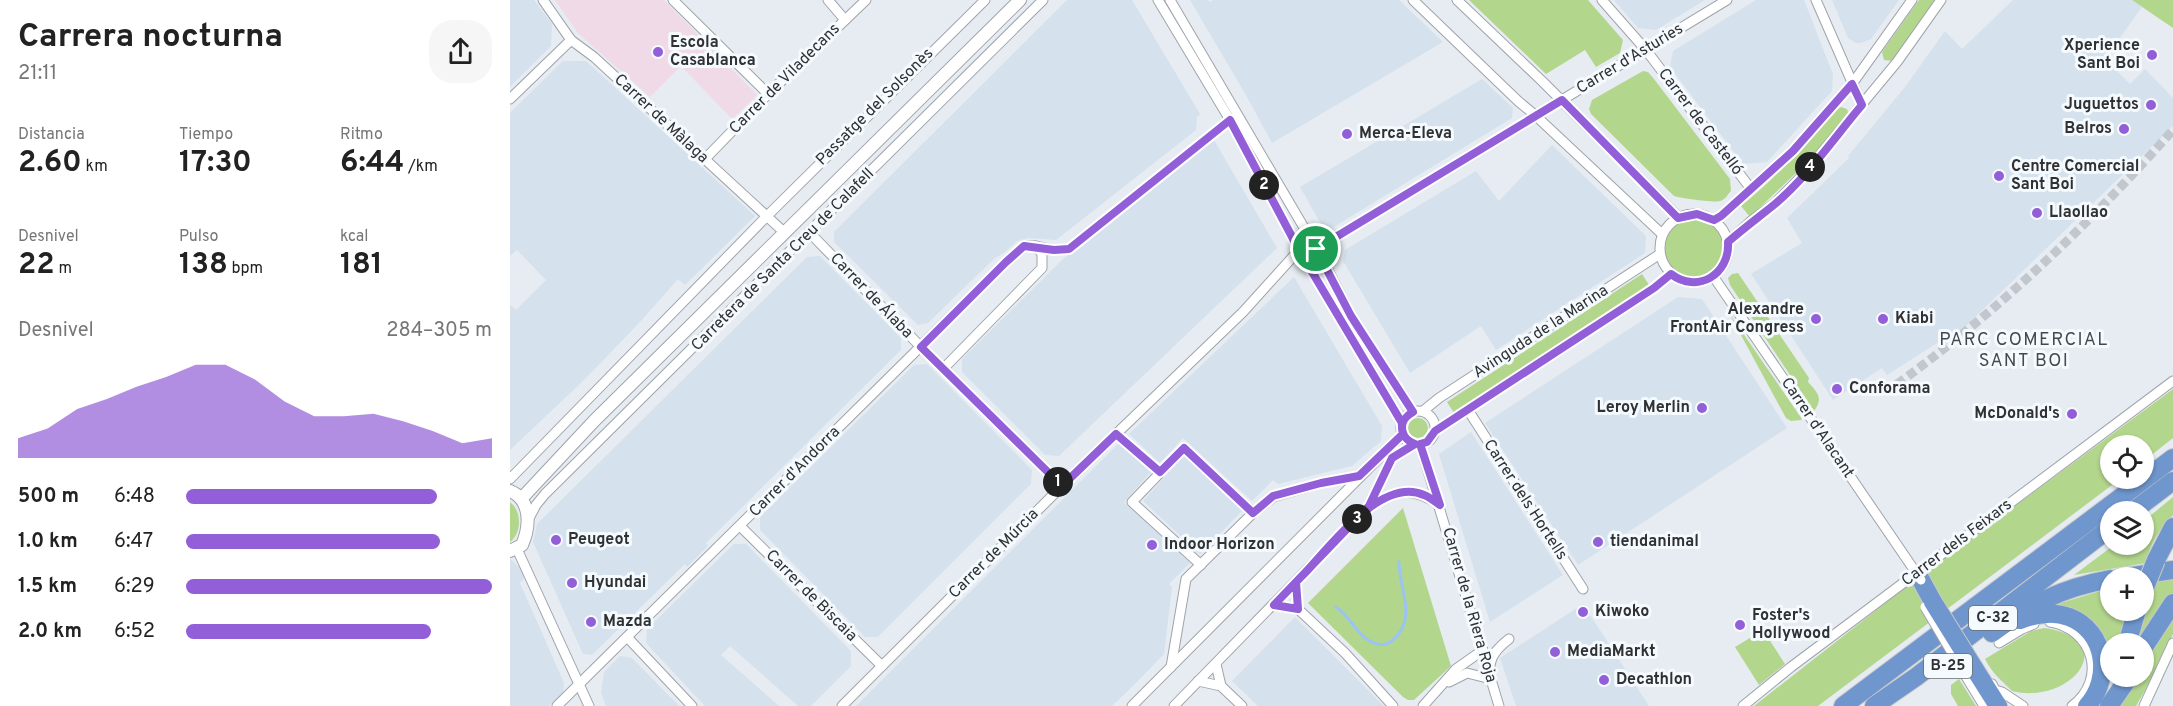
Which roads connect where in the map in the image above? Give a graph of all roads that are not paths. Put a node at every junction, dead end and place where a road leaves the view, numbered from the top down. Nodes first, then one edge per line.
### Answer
1 (543, 0) edge
2 (828, 0) edge
3 (866, 0) edge
4 (984, 0) edge
5 (1015, 0) edge
6 (1020, 0) edge
7 (1043, 0) edge
8 (1158, 0) edge
9 (1170, 0) edge
10 (1413, 0) edge
11 (1457, 0) edge
12 (1602, 0) edge
13 (1727, 0) edge
14 (1816, 0) edge
15 (1912, 0) edge
16 (1941, 0) edge
17 (676, 1) edge
18 (845, 20) junction
19 (571, 40) junction
20 (1646, 50) junction
21 (1852, 84) junction
22 (768, 94) junction
23 (510, 99) edge
24 (1562, 100) junction
25 (1862, 105) junction
26 (1536, 116) junction
27 (1230, 120) junction
28 (705, 159) junction
29 (1750, 189) junction
30 (767, 216) junction
31 (1678, 218) junction
32 (1714, 220) junction
33 (809, 232) junction
34 (785, 233) junction
35 (1662, 234) junction
36 (1728, 242) junction
37 (1036, 246) junction
38 (1316, 249) junction
39 (1299, 250) junction
40 (1660, 254) junction
41 (1671, 274) junction
42 (1713, 276) junction
43 (921, 347) junction
44 (943, 369) junction
45 (2173, 381) edge
46 (1468, 410) junction
47 (1418, 412) junction
48 (1402, 423) junction
49 (1435, 431) junction
50 (1116, 434) junction
51 (1403, 434) junction
52 (1418, 444) junction
53 (2173, 457) edge
54 (1160, 472) junction
55 (1359, 476) junction
56 (510, 479) edge
57 (2173, 481) edge
58 (1062, 486) junction
59 (510, 491) edge
60 (522, 498) junction
61 (2147, 501) edge
62 (1440, 505) junction
63 (1369, 506) junction
64 (1253, 513) junction
65 (527, 522) junction
66 (740, 526) junction
67 (2173, 528) edge
68 (2100, 536) edge
69 (513, 550) edge
70 (2164, 561) edge
71 (1201, 565) junction
72 (2173, 570) edge
73 (2154, 577) edge
74 (1921, 580) joint
75 (2100, 581) edge
76 (1296, 582) junction
77 (1583, 590) dead end
78 (2173, 603) edge
79 (1274, 605) junction
80 (1298, 609) junction
81 (2153, 633) edge
82 (2000, 635) junction
83 (627, 637) junction
84 (1509, 639) dead end
85 (2173, 643) edge
86 (1483, 650) junction
87 (1216, 664) junction
88 (882, 666) junction
89 (1171, 667) junction
90 (1973, 669) junction
91 (1491, 678) junction
92 (1198, 681) junction
93 (579, 684) junction
94 (1221, 686) junction
95 (1442, 687) junction
96 (2113, 687) edge
97 (2122, 687) edge
98 (1996, 698) edge
99 (1392, 704) edge
100 (557, 706) edge
101 (589, 706) edge
102 (692, 706) edge
103 (842, 706) edge
104 (1132, 706) edge
105 (1174, 706) edge
106 (1242, 706) edge
107 (1401, 706) edge
108 (1423, 706) edge
109 (1499, 706) edge
110 (1743, 706) edge
111 (1843, 706) edge
112 (1874, 706) edge
113 (1895, 706) edge
114 (1984, 706) edge
115 (2009, 706) edge
116 (2023, 706) edge
117 (2072, 706) edge
118 (2087, 706) edge
119 (2105, 706) edge
120 (2109, 706) edge
121 (2144, 706) edge

1 - 19 street, Carrer de Màlaga
2 - 18 street
3 - 18 street, Carrer de Viladecans
4 - 30 street, Passatge del Solsonès
5 - 6 street
6 - 34 street, Carretera de Santa Creu de Calafell
7 - 33 street, Carretera de Santa Creu de Calafell
8 - 27 street
9 - 38 street
10 - 26 street
11 - 24 street
12 - 20 street, Carrer de Castelló
13 - 20 street, Carrer d'Asturies
14 - 21 street
15 - 21 street
16 - 25 street
17 - 22 street
18 - 22 street, Carrer de Viladecans
19 - 23 street
19 - 28 street, Carrer de Màlaga
20 - 24 street, Carrer d'Asturies
20 - 29 street, Carrer de Castelló
21 - 25 street
21 - 29 street
22 - 28 street, Carrer de Viladecans
24 - 26 street, Carrer d'Asturies
24 - 31 street
25 - 36 street
26 - 35 street
26 - 38 street, Carrer d'Asturies
27 - 37 street
27 - 39 street
28 - 30 street, Carrer de Màlaga
29 - 32 street
30 - 34 street, Carrer de Màlaga
30 - 56 street, Passatge del Solsonès
31 - 32 street
31 - 35 street
32 - 36 street
33 - 43 street, Carrer de Álaba
33 - 65 street, Carretera de Santa Creu de Calafell
34 - 60 street, Carretera de Santa Creu de Calafell
35 - 40 street
36 - 42 street
37 - 43 street, Carrer d'Andorra
37 - 44 street
38 - 47 street
39 - 48 street
39 - 50 street, Carrer de Múrcia
40 - 41 street
40 - 47 street, Avinguda de la Marina
41 - 42 street
41 - 46 street, Avinguda de la Marina
42 - 74 street, Carrer d'Alacant, bridge
43 - 44 street, Carrer de Álaba
43 - 66 street, Carrer d'Andorra
44 - 58 street, Carrer de Álaba
45 - 110 street, Carrer dels Feixars
46 - 49 street, Avinguda de la Marina
46 - 77 street, Carrer dels Hortells
47 - 48 street
47 - 49 street
48 - 51 street
49 - 52 street
50 - 54 street
50 - 58 street, Carrer de Múrcia
51 - 52 street
51 - 55 street
52 - 62 street, Carrer de la Riera Roja
52 - 63 street
53 - 111 highway, C-32
54 - 64 street
54 - 71 street
55 - 64 street
55 - 89 street
57 - 61 highway
58 - 88 street, Carrer de Múrcia
59 - 60 street
60 - 65 street
62 - 63 street, Carrer de la Riera Roja
62 - 86 street, Carrer de la Riera Roja
63 - 76 street
64 - 71 street
65 - 69 street
66 - 83 street, Carrer d'Andorra
66 - 88 street, Carrer de Biscaia
67 - 70 highway
68 - 112 highway, C-32
69 - 93 street
71 - 89 street
72 - 73 highway
74 - 90 highway, bridge
75 - 82 highway, B-25
76 - 79 street
76 - 80 street
78 - 81 highway
79 - 80 street
79 - 87 street
80 - 99 street
82 - 113 highway, B-25
82 - 117 street
82 - 118 highway
83 - 93 street, Carrer d'Andorra
83 - 102 street
84 - 91 street
85 - 121 street
86 - 91 street, Carrer de la Riera Roja
86 - 95 street
87 - 92 street
87 - 94 street
88 - 103 street, Carrer de Múrcia
89 - 104 street
90 - 98 highway
90 - 114 street
91 - 95 street
91 - 109 street, Carrer de la Riera Roja
92 - 94 street
92 - 105 street
93 - 100 street, Carrer d'Andorra
93 - 101 street
94 - 106 street
95 - 108 street
96 - 119 highway
97 - 120 highway
98 - 115 highway
98 - 116 street
99 - 107 street

